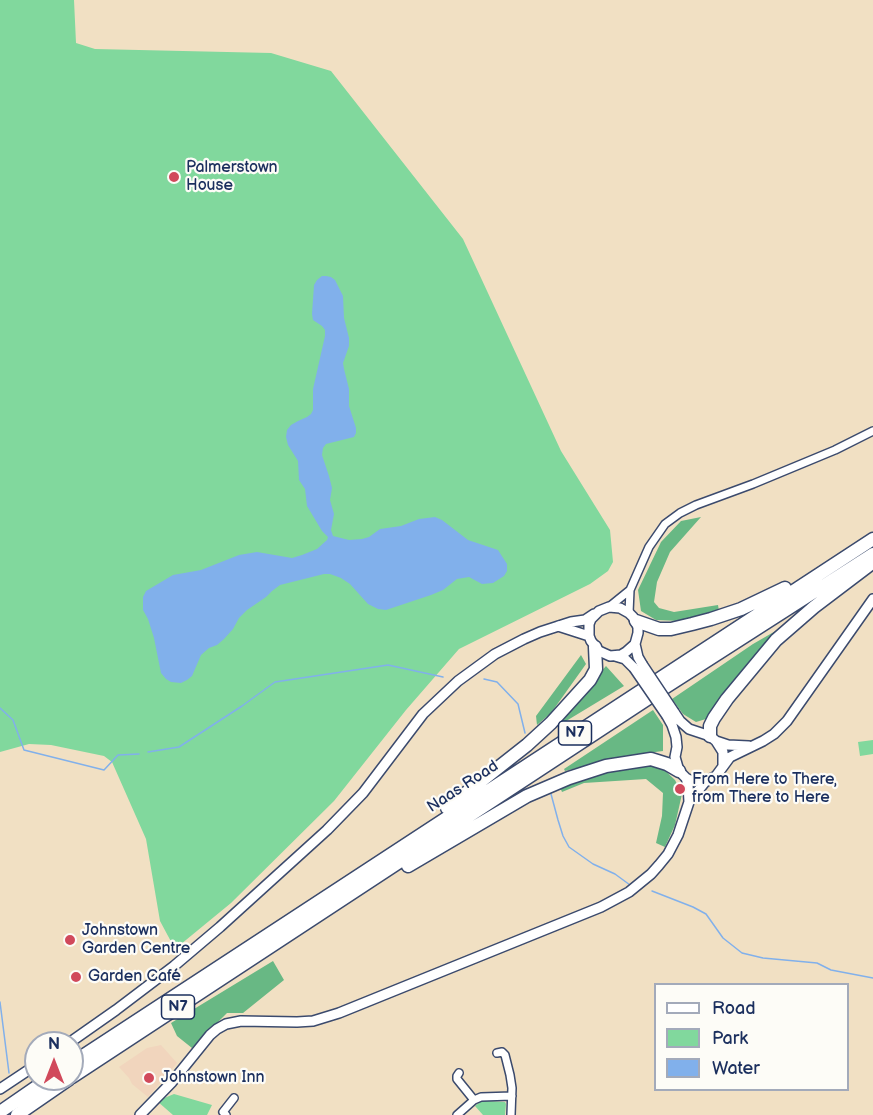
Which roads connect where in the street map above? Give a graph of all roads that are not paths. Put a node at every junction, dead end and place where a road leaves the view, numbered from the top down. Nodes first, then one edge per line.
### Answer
1 (873, 431) edge
2 (873, 534) edge
3 (873, 539) edge
4 (873, 554) edge
5 (873, 563) edge
6 (630, 590) junction
7 (873, 599) edge
8 (609, 607) junction
9 (594, 614) junction
10 (633, 617) junction
11 (558, 626) junction
12 (589, 636) junction
13 (635, 644) junction
14 (595, 648) junction
15 (615, 656) junction
16 (638, 666) junction
17 (670, 714) junction
18 (709, 737) junction
19 (751, 746) junction
20 (677, 747) junction
21 (723, 765) junction
22 (682, 774) junction
23 (705, 782) junction
24 (689, 802) junction
25 (281, 933) junction
26 (84, 1032) edge
27 (497, 1053) dead end
28 (84, 1056) edge
29 (84, 1068) edge
30 (24, 1073) edge
31 (459, 1073) dead end
32 (0, 1089) edge
33 (31, 1091) edge
34 (51, 1091) edge
35 (512, 1096) junction
36 (234, 1098) dead end
37 (474, 1100) junction
38 (0, 1112) edge
39 (17, 1115) edge
40 (140, 1115) edge
41 (226, 1115) edge
42 (457, 1115) edge
43 (511, 1115) edge

1 - 6 street
2 - 10 highway
3 - 25 highway, Naas Road / N7
4 - 25 highway, Naas Road / N7
5 - 18 highway
6 - 8 street
6 - 10 street
7 - 19 street
8 - 9 street
8 - 10 street
9 - 11 street
9 - 12 street
10 - 13 street
11 - 12 street
11 - 26 street
12 - 14 street
13 - 15 street
13 - 16 street
14 - 15 street
14 - 25 highway, N7
15 - 16 street
16 - 17 street, bridge
17 - 18 street
17 - 20 street
18 - 19 street
18 - 20 street
18 - 21 street
19 - 21 street
20 - 22 street
21 - 23 street
22 - 23 street
22 - 24 street
22 - 25 highway, N7
23 - 24 street
24 - 40 street
25 - 28 highway, Naas Road / N7
25 - 29 highway, Naas Road / N7
27 - 35 street
30 - 32 street
31 - 37 street
33 - 38 highway
34 - 39 highway, Naas Road / N7
35 - 37 street
35 - 43 street
36 - 41 street
37 - 42 street

